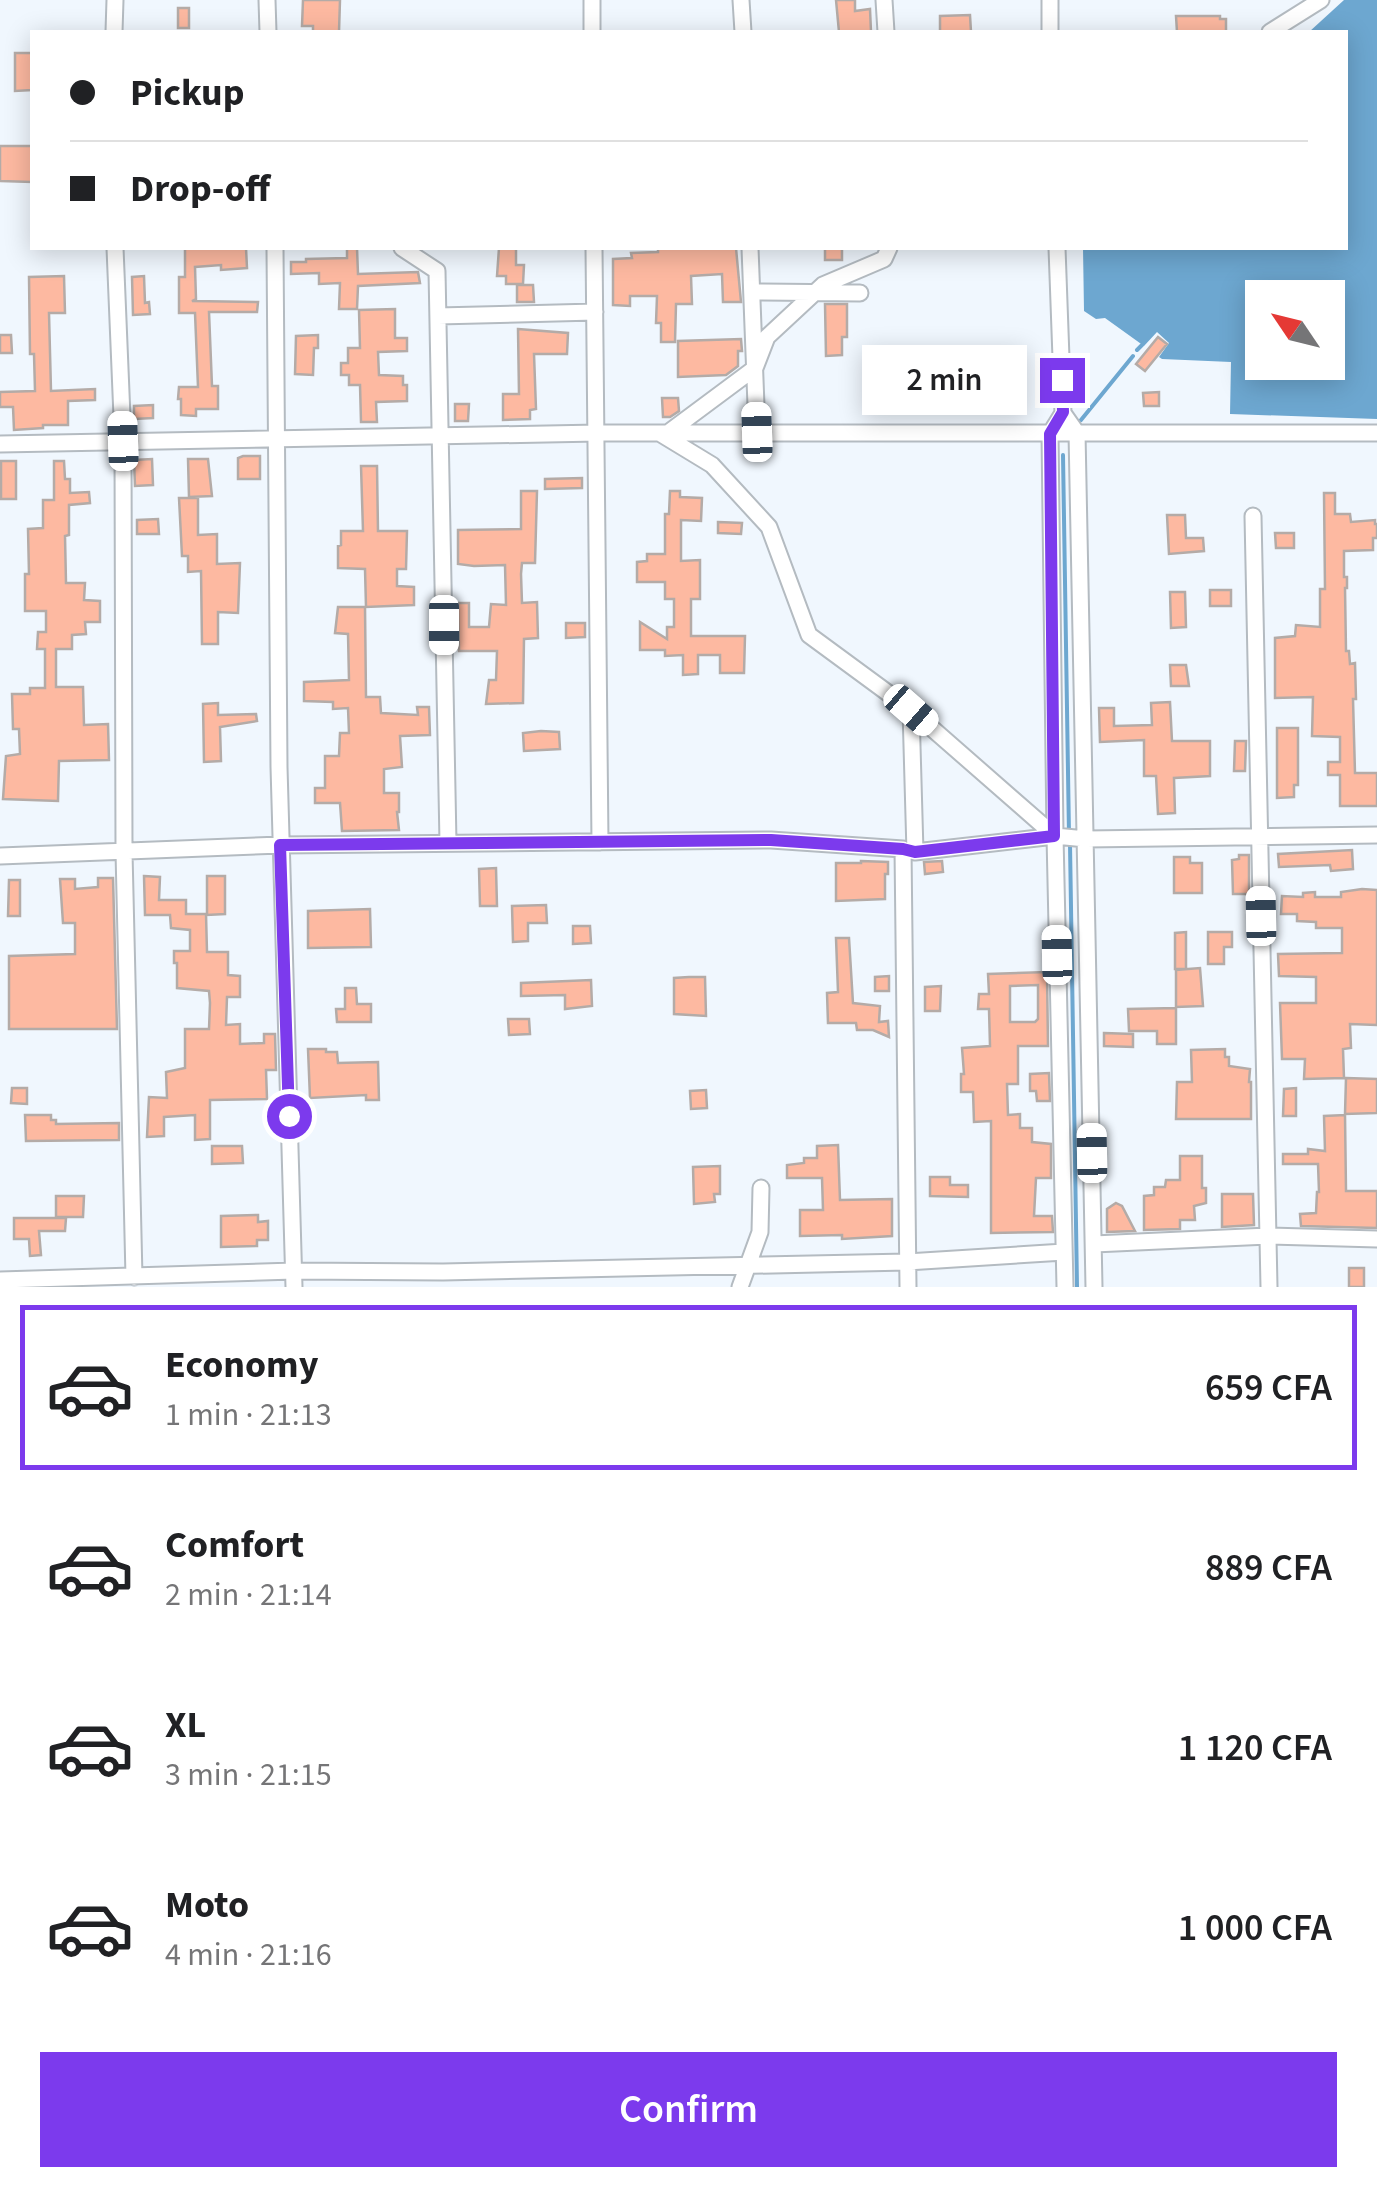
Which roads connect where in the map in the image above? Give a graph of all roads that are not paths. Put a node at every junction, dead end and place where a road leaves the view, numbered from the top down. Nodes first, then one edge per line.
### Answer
1 (115, 0) edge
2 (267, 0) edge
3 (592, 0) edge
4 (741, 0) edge
5 (884, 0) edge
6 (1050, 0) edge
7 (1320, 0) edge
8 (114, 30) edge
9 (268, 30) edge
10 (592, 30) edge
11 (742, 30) edge
12 (886, 30) edge
13 (1050, 30) edge
14 (1273, 30) edge
15 (114, 250) edge
16 (275, 250) edge
17 (405, 250) edge
18 (594, 250) edge
19 (750, 250) edge
20 (888, 250) edge
21 (1057, 250) edge
22 (752, 292) junction
23 (815, 292) junction
24 (860, 293) dead end
25 (595, 312) junction
26 (438, 316) junction
27 (755, 368) junction
28 (1063, 412) junction
29 (598, 432) junction
30 (663, 432) junction
31 (757, 432) junction
32 (1077, 433) junction
33 (1377, 433) edge
34 (1050, 434) junction
35 (442, 436) junction
36 (276, 439) junction
37 (123, 441) junction
38 (0, 444) edge
39 (1253, 516) dead end
40 (911, 710) junction
41 (1377, 835) edge
42 (1058, 836) junction
43 (1259, 836) junction
44 (1082, 839) junction
45 (600, 842) junction
46 (448, 843) junction
47 (280, 845) junction
48 (909, 850) junction
49 (124, 852) junction
50 (0, 856) edge
51 (761, 1188) dead end
52 (1268, 1236) junction
53 (1377, 1239) edge
54 (1094, 1244) junction
55 (1064, 1252) junction
56 (907, 1262) junction
57 (748, 1266) junction
58 (134, 1277) junction
59 (294, 1279) edge
60 (0, 1280) edge
61 (740, 1287) edge
62 (908, 1287) edge
63 (1065, 1287) edge
64 (1094, 1287) edge
65 (1269, 1287) edge

1 - 8 street
2 - 9 street
3 - 10 street
4 - 11 street
5 - 12 street
6 - 13 street
7 - 14 street
15 - 37 street
16 - 36 street
17 - 26 street
18 - 25 street
19 - 22 street
20 - 23 street
21 - 28 street
22 - 23 street
22 - 27 street
23 - 24 street
23 - 27 street
25 - 26 street
25 - 29 street
26 - 35 street
27 - 30 street
27 - 31 street
28 - 32 street
28 - 34 street
29 - 30 street
29 - 35 street
29 - 45 street
30 - 31 street
30 - 40 street
31 - 34 street
32 - 33 street
32 - 34 street
32 - 44 street
34 - 42 street
35 - 36 street
35 - 46 street
36 - 37 street
36 - 47 street
37 - 38 street
37 - 49 street
39 - 43 street
40 - 42 street
40 - 48 street
41 - 43 street
42 - 44 street
42 - 48 street
42 - 55 street
43 - 44 street
43 - 52 street
44 - 54 street
45 - 46 street
45 - 48 street
46 - 47 street
47 - 49 street
47 - 59 street
48 - 56 street
49 - 50 street
49 - 58 street
51 - 57 street
52 - 53 street
52 - 54 street
52 - 65 street
54 - 64 street
55 - 56 street
55 - 63 street
56 - 57 street
56 - 62 street
57 - 59 street
57 - 61 street
58 - 59 street
58 - 60 street

